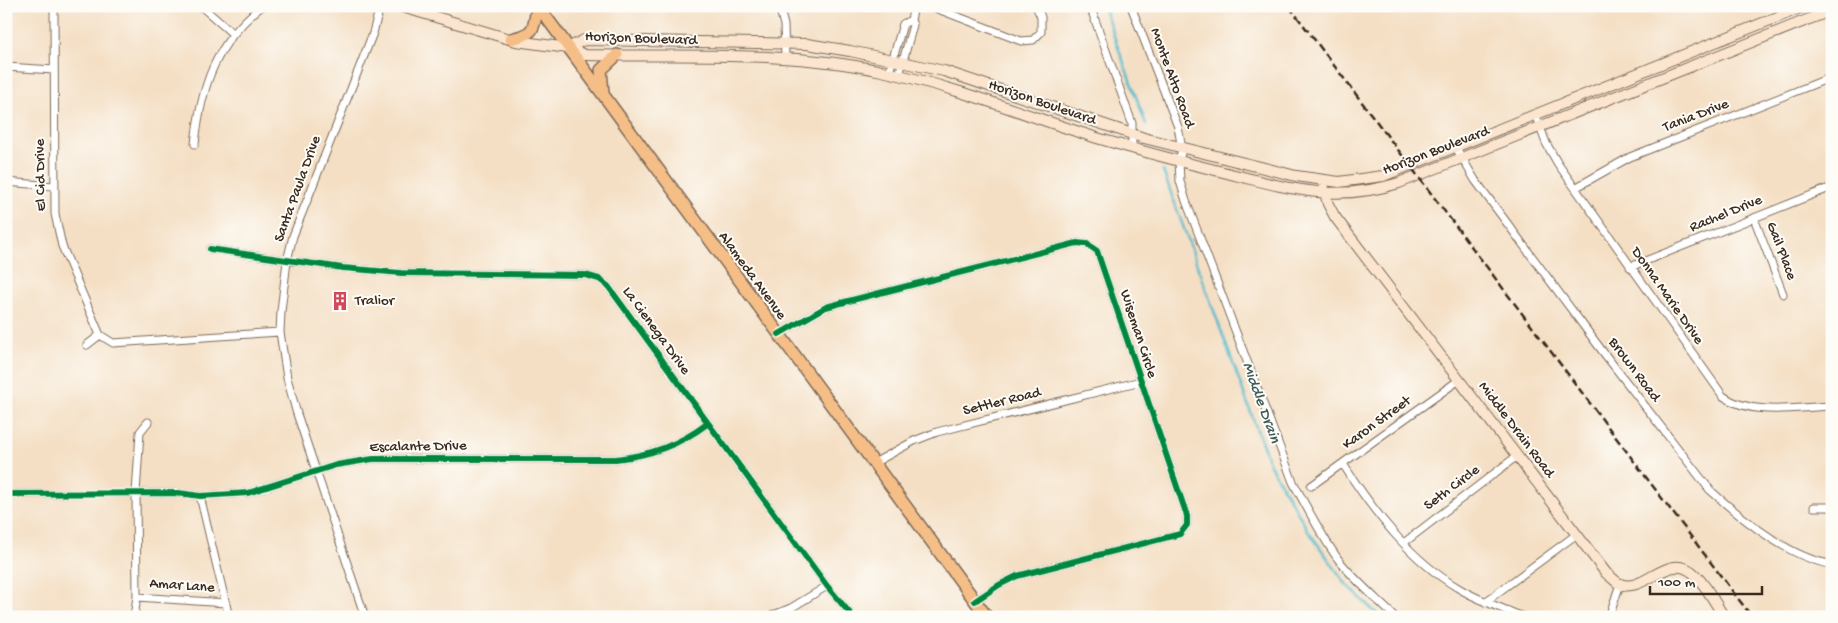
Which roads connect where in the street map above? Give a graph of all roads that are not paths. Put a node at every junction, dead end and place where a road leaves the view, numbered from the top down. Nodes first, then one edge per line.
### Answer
1 (54, 6) edge
2 (201, 6) edge
3 (262, 6) edge
4 (380, 6) edge
5 (399, 6) edge
6 (537, 6) edge
7 (779, 6) edge
8 (914, 6) edge
9 (930, 6) edge
10 (1036, 6) edge
11 (1090, 6) edge
12 (1130, 6) edge
13 (1806, 6) edge
14 (1828, 9) edge
15 (1832, 23) edge
16 (233, 34) junction
17 (511, 39) junction
18 (786, 45) junction
19 (568, 48) junction
20 (617, 55) junction
21 (785, 58) junction
22 (897, 60) junction
23 (6, 67) edge
24 (54, 70) junction
25 (894, 74) junction
26 (1832, 77) edge
27 (603, 95) junction
28 (1535, 114) junction
29 (1540, 126) junction
30 (1134, 134) junction
31 (195, 144) dead end
32 (1455, 146) junction
33 (1132, 148) junction
34 (1182, 149) junction
35 (1462, 158) junction
36 (1179, 161) junction
37 (1322, 180) junction
38 (6, 182) edge
39 (54, 186) junction
40 (1832, 187) edge
41 (1575, 188) junction
42 (1326, 194) junction
43 (1754, 218) junction
44 (210, 249) dead end
45 (287, 261) junction
46 (1630, 267) junction
47 (1782, 294) dead end
48 (280, 332) junction
49 (779, 334) junction
50 (100, 335) junction
51 (87, 345) dead end
52 (1459, 380) junction
53 (1141, 381) junction
54 (1832, 406) edge
55 (148, 422) dead end
56 (707, 424) junction
57 (1517, 456) junction
58 (874, 463) junction
59 (1343, 464) junction
60 (316, 472) junction
61 (1311, 486) dead end
62 (136, 493) junction
63 (6, 494) edge
64 (200, 496) junction
65 (1814, 507) dead end
66 (1832, 507) edge
67 (1577, 534) junction
68 (1404, 542) junction
69 (1832, 564) edge
70 (1620, 584) junction
71 (827, 586) junction
72 (137, 597) junction
73 (976, 601) junction
74 (1485, 602) junction
75 (226, 603) junction
76 (134, 617) edge
77 (229, 617) edge
78 (365, 617) edge
79 (769, 617) edge
80 (853, 617) edge
81 (987, 617) edge
82 (1395, 617) edge
83 (1523, 617) edge
84 (1610, 617) edge
85 (1724, 617) edge

1 - 24 street, El Cid Drive
2 - 16 street
3 - 16 street
4 - 45 street, Santa Paula Drive
5 - 17 main road
6 - 17 main road
6 - 19 main road, Alameda Avenue
7 - 18 street
8 - 22 street
9 - 10 street
11 - 30 street
12 - 34 street, Monte Alto Road
13 - 28 main road, Horizon Boulevard
14 - 15 street
14 - 29 main road, Horizon Boulevard
16 - 31 street
17 - 19 main road
18 - 19 main road, Horizon Boulevard
18 - 21 street
18 - 22 main road, Horizon Boulevard
19 - 20 main road, Horizon Boulevard
19 - 27 main road, Alameda Avenue
20 - 21 main road, Horizon Boulevard
20 - 27 main road
21 - 25 main road, Horizon Boulevard
22 - 25 street
22 - 30 main road, Horizon Boulevard
23 - 24 street
24 - 39 street, El Cid Drive
25 - 33 main road, Horizon Boulevard
26 - 41 street, Tania Drive
27 - 49 main road, Alameda Avenue
28 - 29 street, Donna Marie Drive
28 - 32 main road, Horizon Boulevard
29 - 35 main road, Horizon Boulevard
29 - 41 street, Donna Marie Drive
30 - 33 street
30 - 34 main road, Horizon Boulevard
32 - 35 street, Brown Road
32 - 37 main road, Horizon Boulevard
33 - 36 main road, Horizon Boulevard
34 - 36 street, Monte Alto Road
34 - 37 main road, Horizon Boulevard
35 - 42 main road, Horizon Boulevard
35 - 69 street, Brown Road
36 - 42 main road, Horizon Boulevard
36 - 82 street, Monte Alto Road
37 - 42 main road, Middle Drain Road
38 - 39 street
39 - 50 street, El Cid Drive
40 - 43 street, Rachel Drive
41 - 46 street, Donna Marie Drive
42 - 52 main road, Middle Drain Road
43 - 46 street, Rachel Drive
43 - 47 street, Gail Place
44 - 45 street, La Cienega Drive
45 - 48 street, Santa Paula Drive
45 - 56 street, La Cienega Drive
46 - 54 street, Donna Marie Drive
48 - 50 street
48 - 60 street, Santa Paula Drive
49 - 53 street, Wiseman Circle
49 - 58 main road, Alameda Avenue
50 - 51 street
52 - 57 main road, Middle Drain Road
52 - 59 street, Karon Street
53 - 58 street, Settler Road
53 - 73 street, Wiseman Circle
55 - 62 street
56 - 60 street, Escalante Drive
56 - 71 street, La Cienega Drive
57 - 67 main road, Middle Drain Road
57 - 68 street, Seth Circle
58 - 73 main road, Alameda Avenue
59 - 61 street, Karon Street
59 - 68 street
60 - 64 street, Escalante Drive
60 - 78 street, Santa Paula Drive
62 - 63 street, Escalante Drive
62 - 64 street, Escalante Drive
62 - 72 street
64 - 75 street
65 - 66 street
67 - 70 main road, Middle Drain Road
67 - 74 street
68 - 74 street
70 - 84 street
70 - 85 main road
71 - 79 street
71 - 80 street, La Cienega Drive
72 - 75 street, Amar Lane
72 - 76 street
73 - 81 main road, Alameda Avenue
74 - 83 street
75 - 77 street

